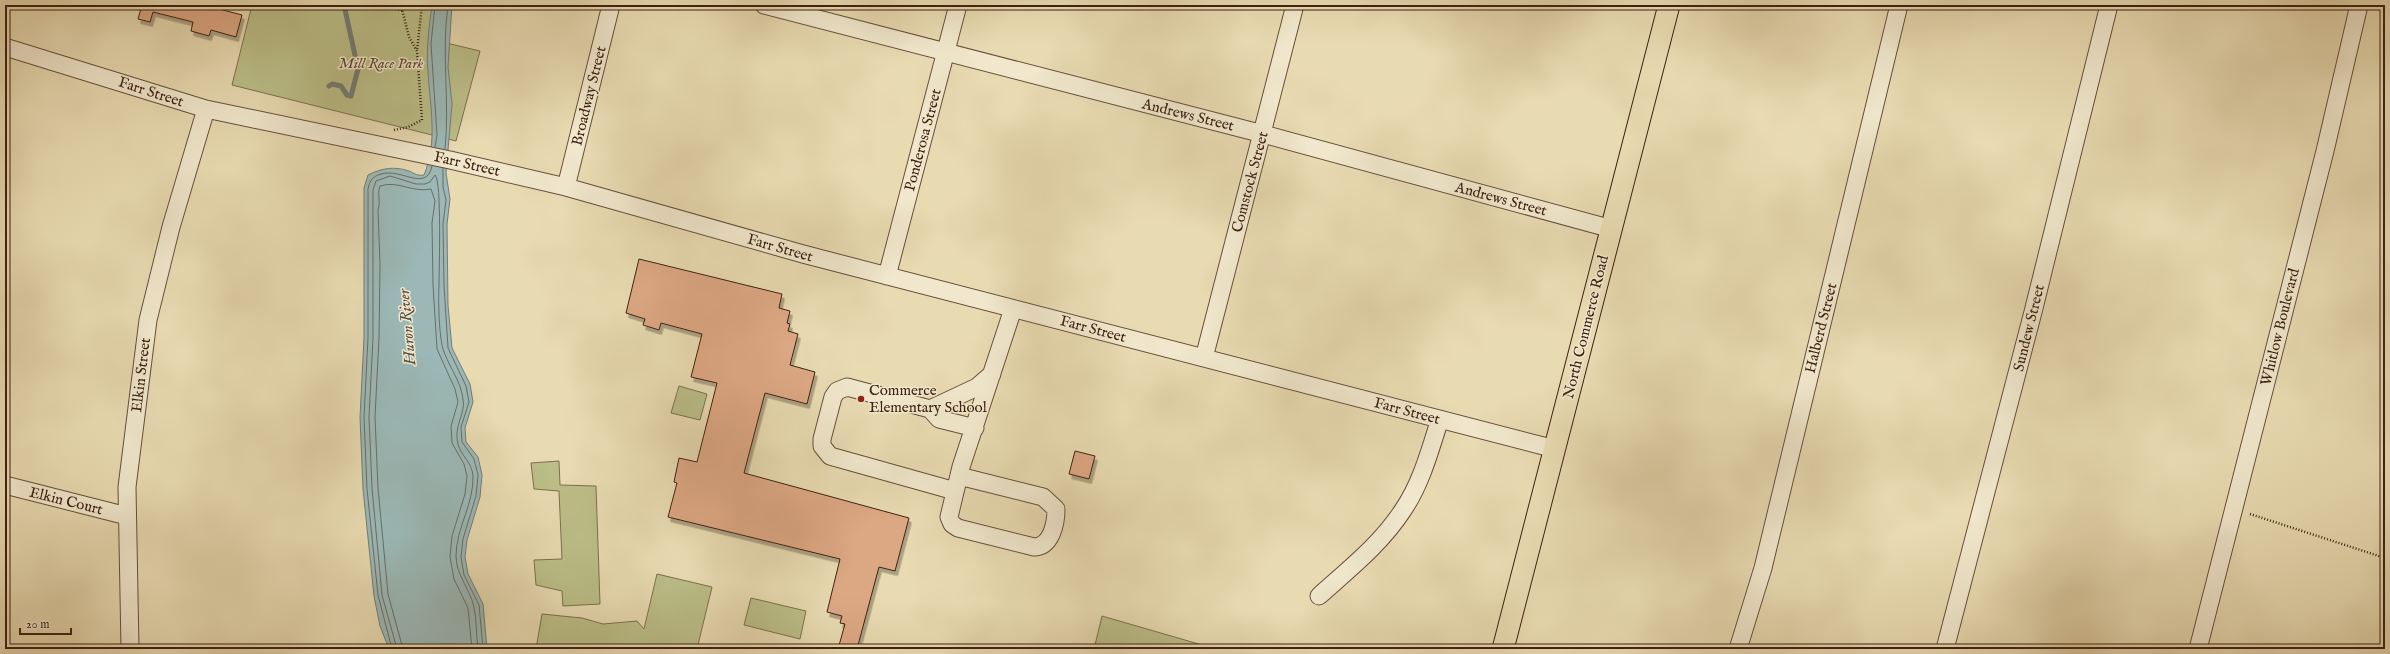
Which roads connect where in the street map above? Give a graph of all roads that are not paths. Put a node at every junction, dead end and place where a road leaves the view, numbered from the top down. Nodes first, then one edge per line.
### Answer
1 (612, 5) edge
2 (764, 5) edge
3 (958, 5) edge
4 (1296, 5) edge
5 (1669, 5) edge
6 (1900, 5) edge
7 (2109, 5) edge
8 (2359, 5) edge
9 (5, 47) edge
10 (946, 54) junction
11 (206, 109) junction
12 (1263, 134) junction
13 (566, 187) junction
14 (1612, 229) junction
15 (887, 276) junction
16 (1013, 308) junction
17 (1204, 358) junction
18 (992, 374) junction
19 (930, 409) junction
20 (1440, 419) junction
21 (975, 428) junction
22 (1556, 448) junction
23 (957, 484) junction
24 (5, 485) edge
25 (128, 516) junction
26 (1320, 596) dead end
27 (130, 649) edge
28 (1503, 649) edge
29 (1738, 649) edge
30 (1945, 649) edge
31 (2198, 649) edge

1 - 13 street, Broadway Street
2 - 10 street, Andrews Street
3 - 10 street, Ponderosa Street
4 - 12 street, Comstock Street
5 - 14 main road, North Commerce Road
6 - 29 street, Halberd Street
7 - 30 street, Sundew Street
8 - 31 street, Whitlow Boulevard
9 - 11 street, Farr Street
10 - 12 street, Andrews Street
10 - 15 street, Ponderosa Street
11 - 13 street, Farr Street
11 - 25 street, Elkin Street
12 - 14 street, Andrews Street
12 - 17 street, Comstock Street
13 - 15 street, Farr Street
14 - 22 main road, North Commerce Road
15 - 16 street, Farr Street
16 - 17 street, Farr Street
16 - 18 street
17 - 20 street, Farr Street
18 - 19 street
18 - 21 street
19 - 21 street
19 - 23 street
20 - 22 street, Farr Street
20 - 26 street
21 - 23 street
22 - 28 main road, North Commerce Road
23 - 23 street
24 - 25 street, Elkin Court
25 - 27 street, Elkin Street

